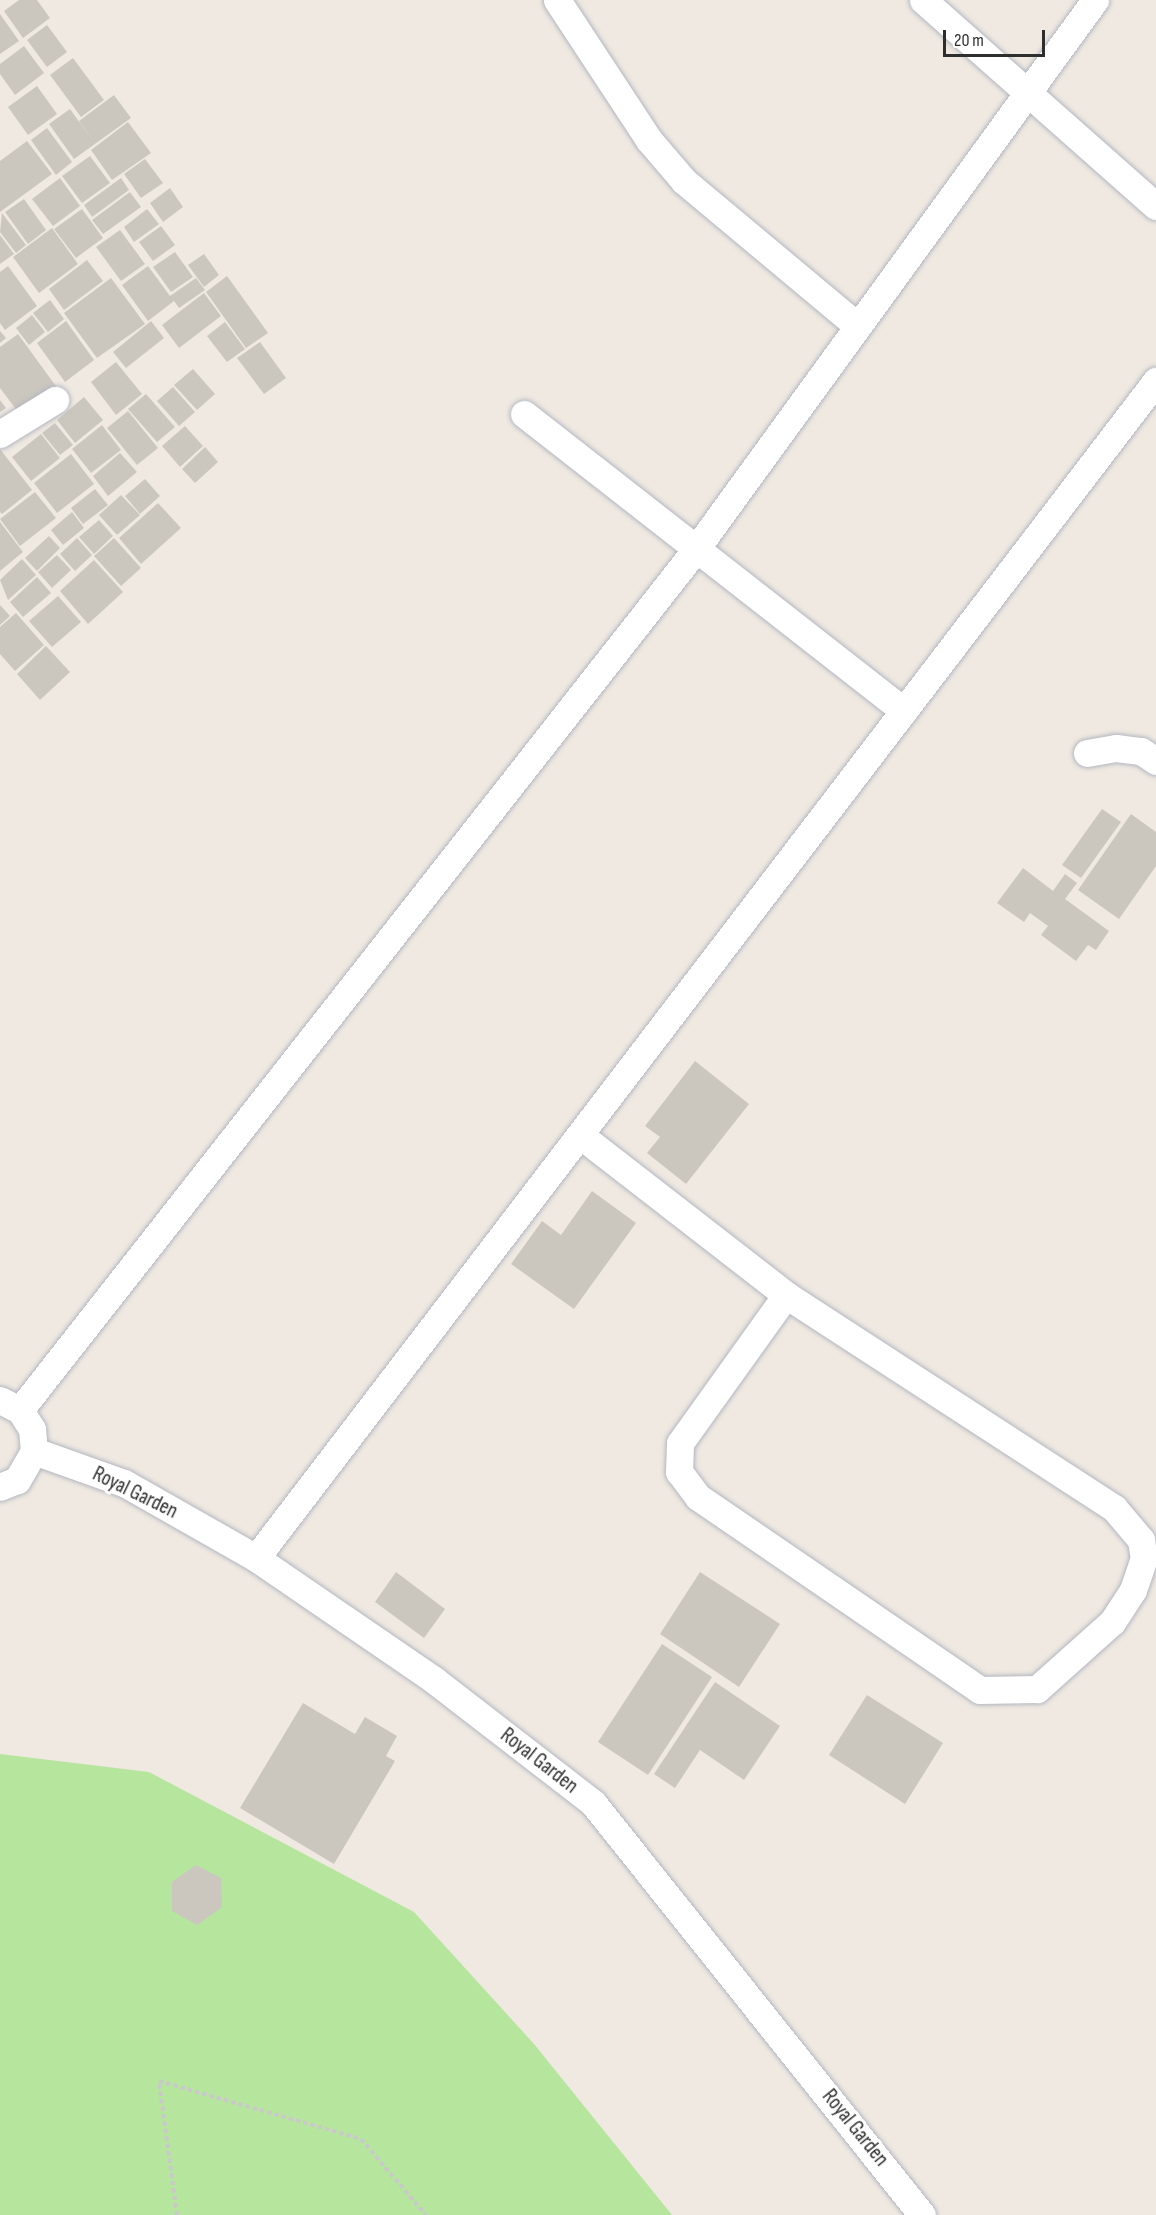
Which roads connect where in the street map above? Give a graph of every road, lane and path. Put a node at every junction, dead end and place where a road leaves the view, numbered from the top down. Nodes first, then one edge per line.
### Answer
1 (557, 0) edge
2 (923, 0) edge
3 (1095, 0) edge
4 (1027, 96) junction
5 (1156, 206) edge
6 (855, 324) junction
7 (1156, 381) edge
8 (55, 400) dead end
9 (524, 414) dead end
10 (0, 434) edge
11 (696, 549) junction
12 (904, 711) junction
13 (1087, 753) dead end
14 (1156, 761) edge
15 (580, 1135) junction
16 (786, 1295) junction
17 (10, 1405) edge
18 (34, 1451) junction
19 (0, 1487) edge
20 (255, 1558) junction
21 (177, 2215) edge
22 (426, 2215) edge
23 (922, 2215) edge

1 - 6 street
2 - 4 street
3 - 4 street
4 - 5 street
4 - 6 street
6 - 11 street
7 - 12 street
8 - 10 street
9 - 11 street
11 - 12 street
11 - 17 street
12 - 15 street
13 - 14 street
15 - 16 street
15 - 20 street
16 - 16 street
17 - 18 street
18 - 19 street
18 - 20 street, Royal Garden
20 - 23 street, Royal Garden
21 - 22 path

